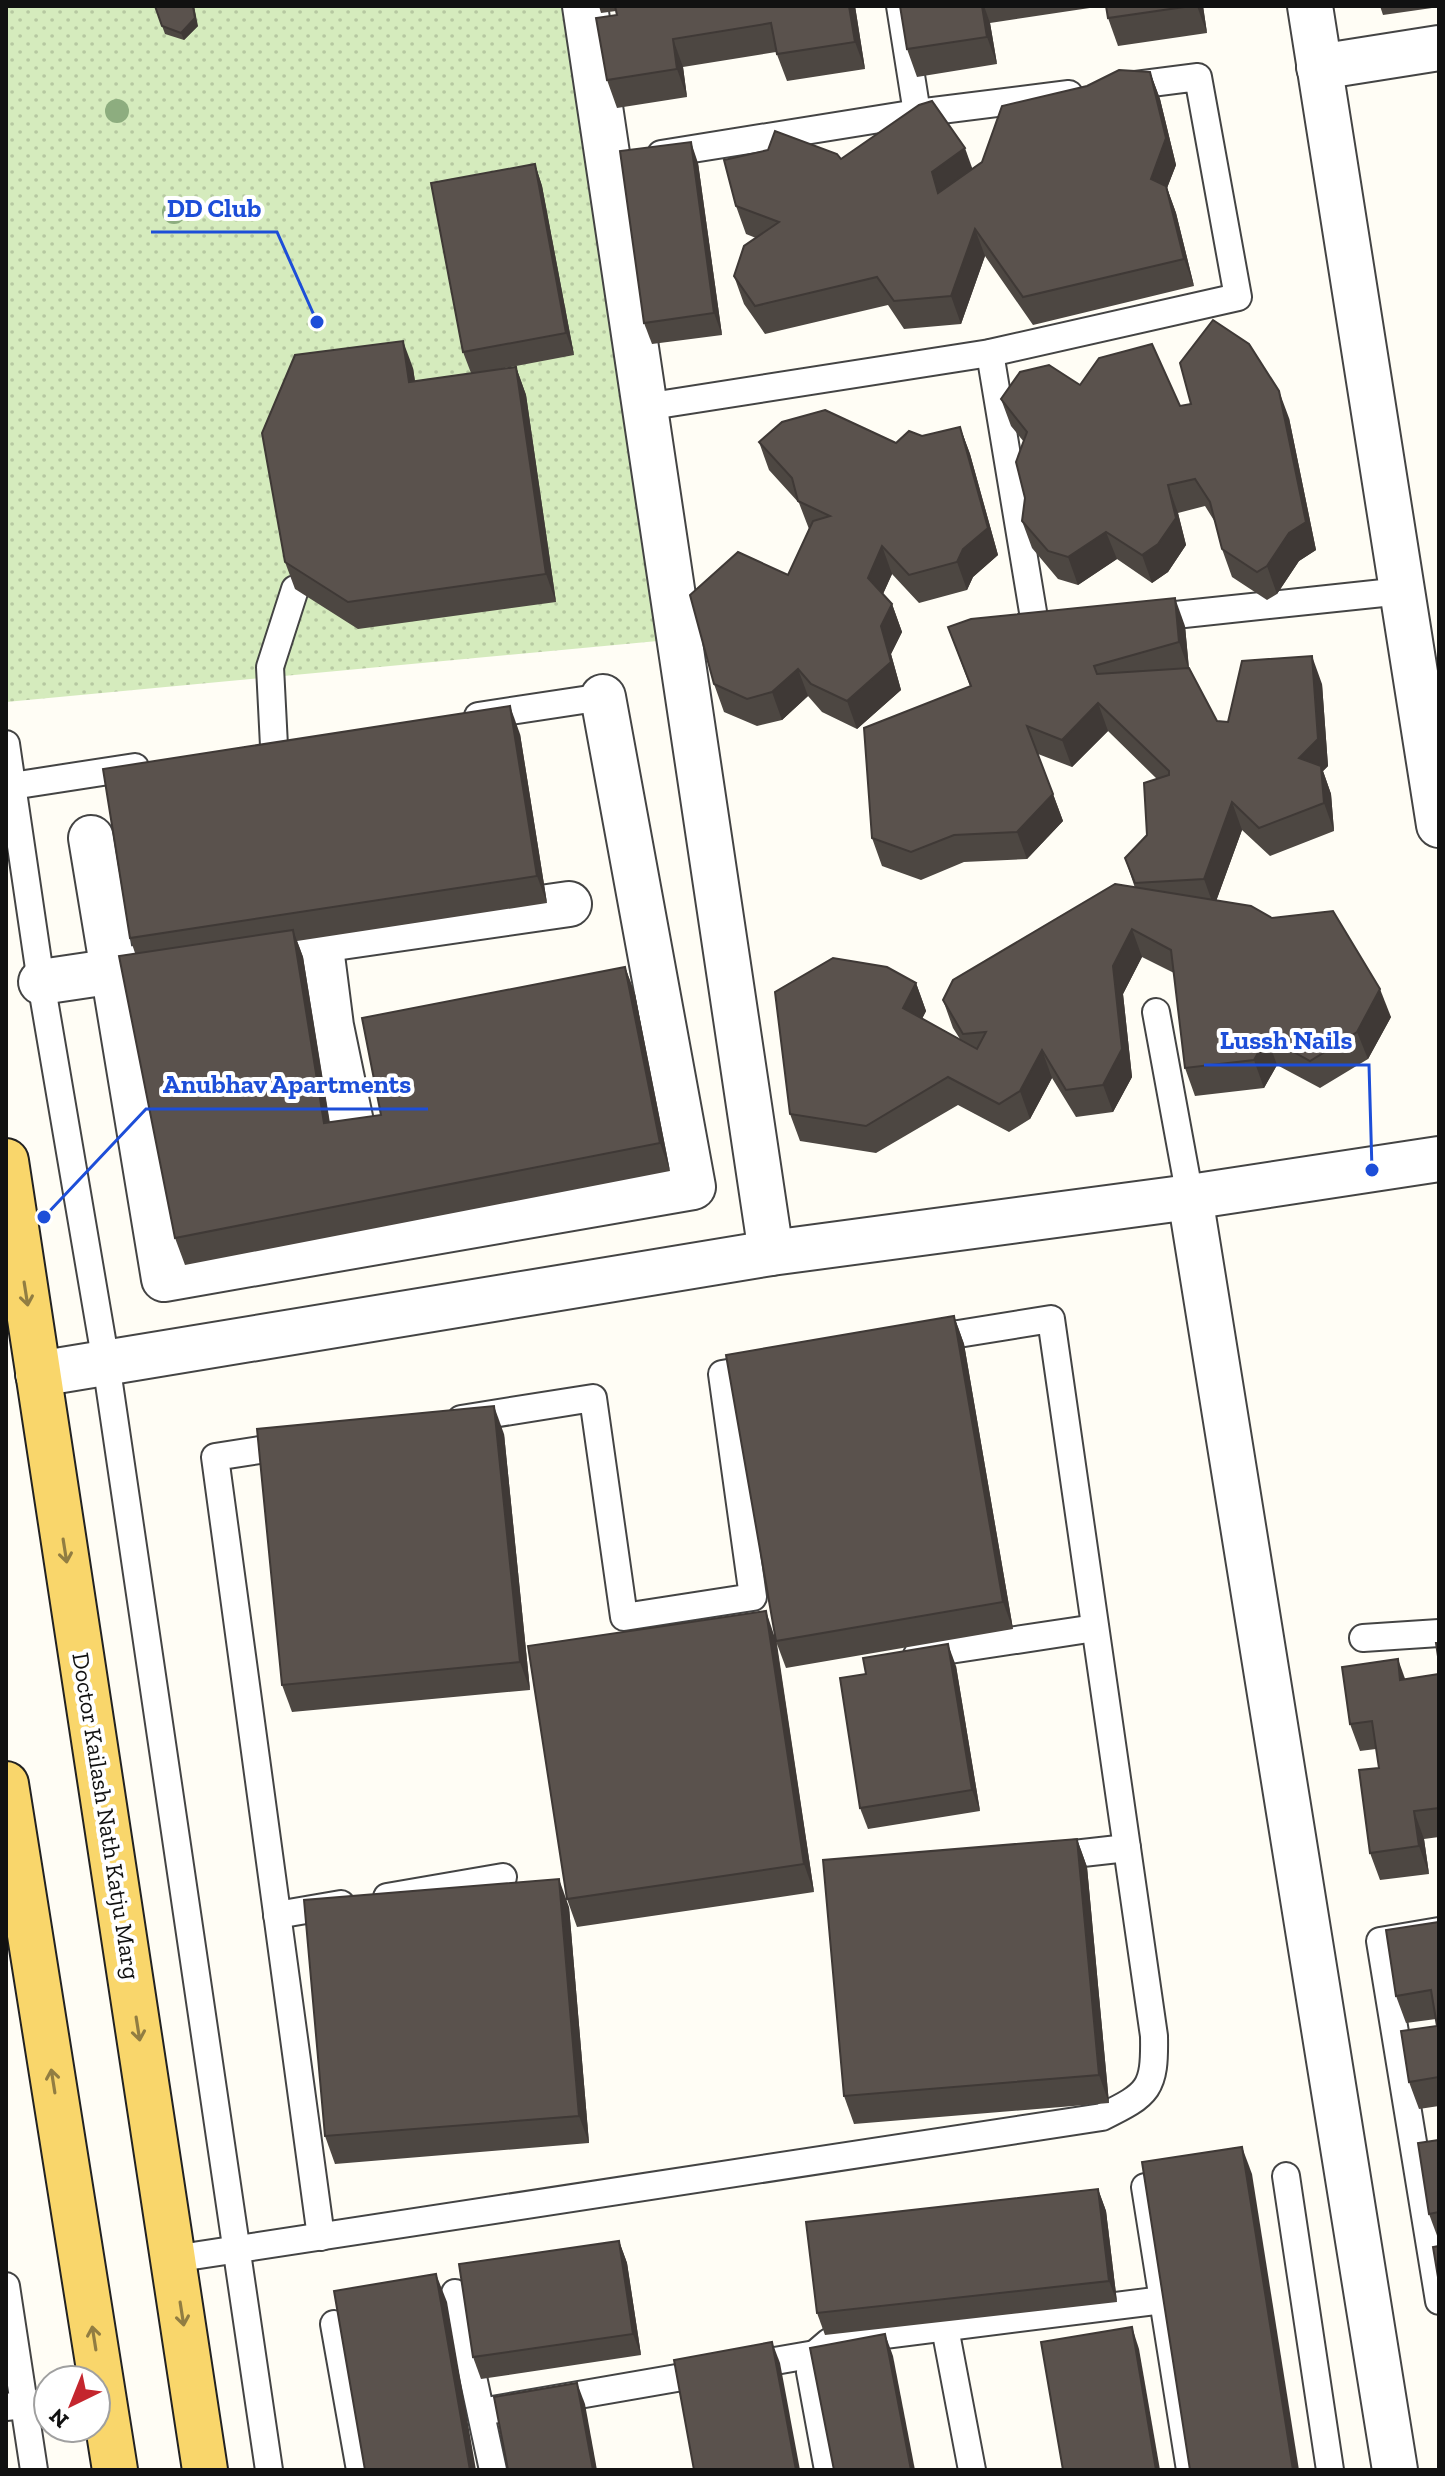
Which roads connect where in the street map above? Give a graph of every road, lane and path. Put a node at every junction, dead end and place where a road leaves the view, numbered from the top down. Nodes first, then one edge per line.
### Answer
1 (585, 6) edge
2 (900, 6) edge
3 (1310, 6) edge
4 (1439, 48) edge
5 (1319, 67) junction
6 (917, 113) junction
7 (608, 162) junction
8 (990, 353) junction
9 (645, 407) junction
10 (295, 589) edge
11 (1402, 591) junction
12 (1115, 622) edge
13 (1084, 625) edge
14 (603, 697) joint
15 (447, 720) edge
16 (306, 742) edge
17 (6, 744) edge
18 (274, 746) junction
19 (248, 750) edge
20 (160, 763) edge
21 (12, 786) junction
22 (1439, 825) edge
23 (91, 838) dead end
24 (569, 904) dead end
25 (320, 940) junction
26 (112, 972) junction
27 (41, 982) junction
28 (1156, 1012) dead end
29 (353, 1132) edge
30 (1439, 1159) edge
31 (6, 1161) edge
32 (1190, 1197) junction
33 (771, 1253) junction
34 (894, 1345) edge
35 (106, 1363) junction
36 (784, 1363) edge
37 (38, 1374) junction
38 (436, 1423) edge
39 (310, 1442) edge
40 (1095, 1628) junction
41 (1439, 1633) edge
42 (1363, 1638) dead end
43 (893, 1658) edge
44 (8, 1808) edge
45 (1127, 1848) junction
46 (1022, 1860) edge
47 (503, 1877) dead end
48 (277, 1915) junction
49 (1439, 1931) edge
50 (1286, 2176) dead end
51 (1145, 2187) edge
52 (321, 2237) junction
53 (239, 2249) junction
54 (173, 2259) junction
55 (6, 2286) edge
56 (455, 2293) dead end
57 (1163, 2300) junction
58 (1439, 2301) edge
59 (334, 2324) edge
60 (945, 2328) junction
61 (815, 2354) junction
62 (95, 2364) edge
63 (26, 2404) edge
64 (481, 2412) junction
65 (110, 2444) edge
66 (34, 2470) edge
67 (115, 2470) edge
68 (205, 2470) edge
69 (269, 2470) edge
70 (360, 2470) edge
71 (493, 2470) edge
72 (828, 2470) edge
73 (972, 2470) edge
74 (1190, 2470) edge
75 (1330, 2470) edge
76 (1395, 2470) edge

1 - 7 street
2 - 6 lane
3 - 5 street
4 - 5 street
5 - 11 street
6 - 7 lane
6 - 8 lane
7 - 9 street
8 - 9 lane
8 - 13 lane
9 - 33 street
10 - 18 lane
11 - 12 lane
11 - 22 street
14 - 15 lane
14 - 26 street
16 - 18 lane
17 - 21 lane
18 - 19 lane
20 - 21 lane
21 - 27 lane
23 - 26 street
24 - 25 street
25 - 26 street
25 - 29 street
26 - 27 street
27 - 35 lane
28 - 32 lane
30 - 32 street
31 -> 37 main road, Doctor Kailash Nath Katju Marg
32 - 33 street
32 - 76 street
33 - 35 street
34 - 40 lane
35 - 37 street
35 - 53 lane
36 - 38 lane
37 -> 54 main road, Doctor Kailash Nath Katju Marg
39 - 48 lane
40 - 43 lane
40 - 45 lane
41 - 42 lane
62 -> 44 main road
45 - 46 lane
45 - 52 lane
47 - 48 lane
48 - 52 lane
49 - 58 lane
50 - 75 lane
51 - 57 lane
52 - 53 lane
53 - 54 lane
53 - 69 lane
54 -> 68 main road, Doctor Kailash Nath Katju Marg
55 - 63 lane
56 - 64 lane
57 - 60 lane
57 - 74 lane
59 - 70 lane
60 - 61 lane
60 - 73 lane
61 - 64 lane
61 - 72 lane
63 - 66 lane
64 - 71 lane
65 - 67 main road

